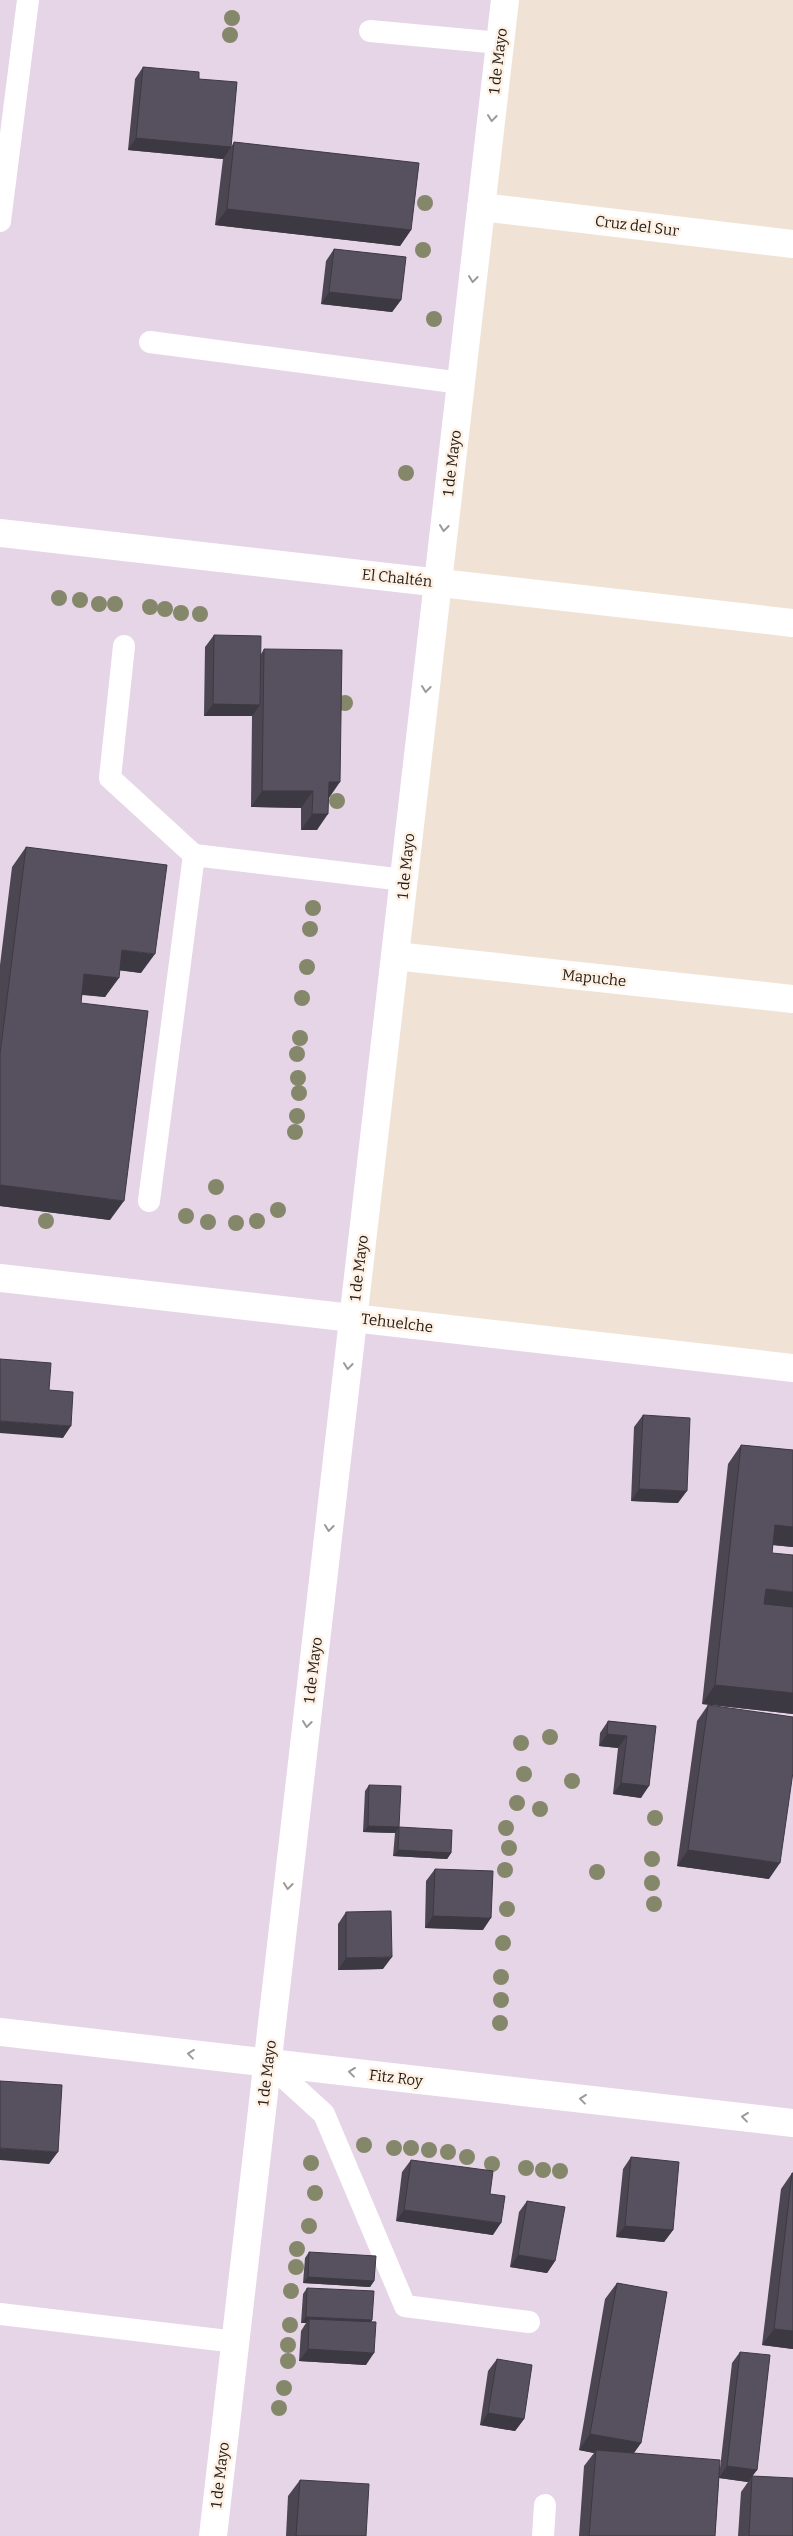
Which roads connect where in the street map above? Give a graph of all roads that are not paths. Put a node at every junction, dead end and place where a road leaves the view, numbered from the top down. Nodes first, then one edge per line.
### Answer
1 (28, 0) edge
2 (505, 0) edge
3 (370, 31) dead end
4 (500, 43) junction
5 (481, 207) junction
6 (0, 221) edge
7 (793, 244) edge
8 (150, 342) dead end
9 (461, 383) junction
10 (0, 533) edge
11 (438, 582) junction
12 (793, 623) edge
13 (124, 646) dead end
14 (194, 855) junction
15 (404, 880) junction
16 (395, 956) junction
17 (793, 1000) edge
18 (149, 1201) dead end
19 (0, 1278) edge
20 (354, 1318) junction
21 (793, 1368) edge
22 (0, 2032) edge
23 (268, 2063) junction
24 (793, 2123) edge
25 (0, 2314) edge
26 (529, 2322) dead end
27 (236, 2342) junction
28 (546, 2505) dead end
29 (213, 2536) edge
30 (543, 2536) edge

1 - 6 lane
2 - 4 street, 1 de Mayo
3 - 4 lane
4 -> 5 street, 1 de Mayo
5 - 7 street, Cruz del Sur
5 -> 9 street, 1 de Mayo
8 - 9 lane
9 -> 11 street, 1 de Mayo
10 - 11 street, El Chaltén
11 - 12 street, El Chaltén
11 -> 15 street, 1 de Mayo
13 - 14 lane
14 - 15 lane
14 - 18 lane
15 - 16 street, 1 de Mayo
16 - 17 street, Mapuche
16 - 20 street, 1 de Mayo
19 - 20 street, Tehuelche
20 - 21 street, Tehuelche
20 -> 23 street, 1 de Mayo
23 -> 22 street, Fitz Roy
24 -> 23 street, Fitz Roy
23 - 26 lane
23 - 27 street, 1 de Mayo
25 - 27 lane
27 - 29 street, 1 de Mayo
28 - 30 lane

